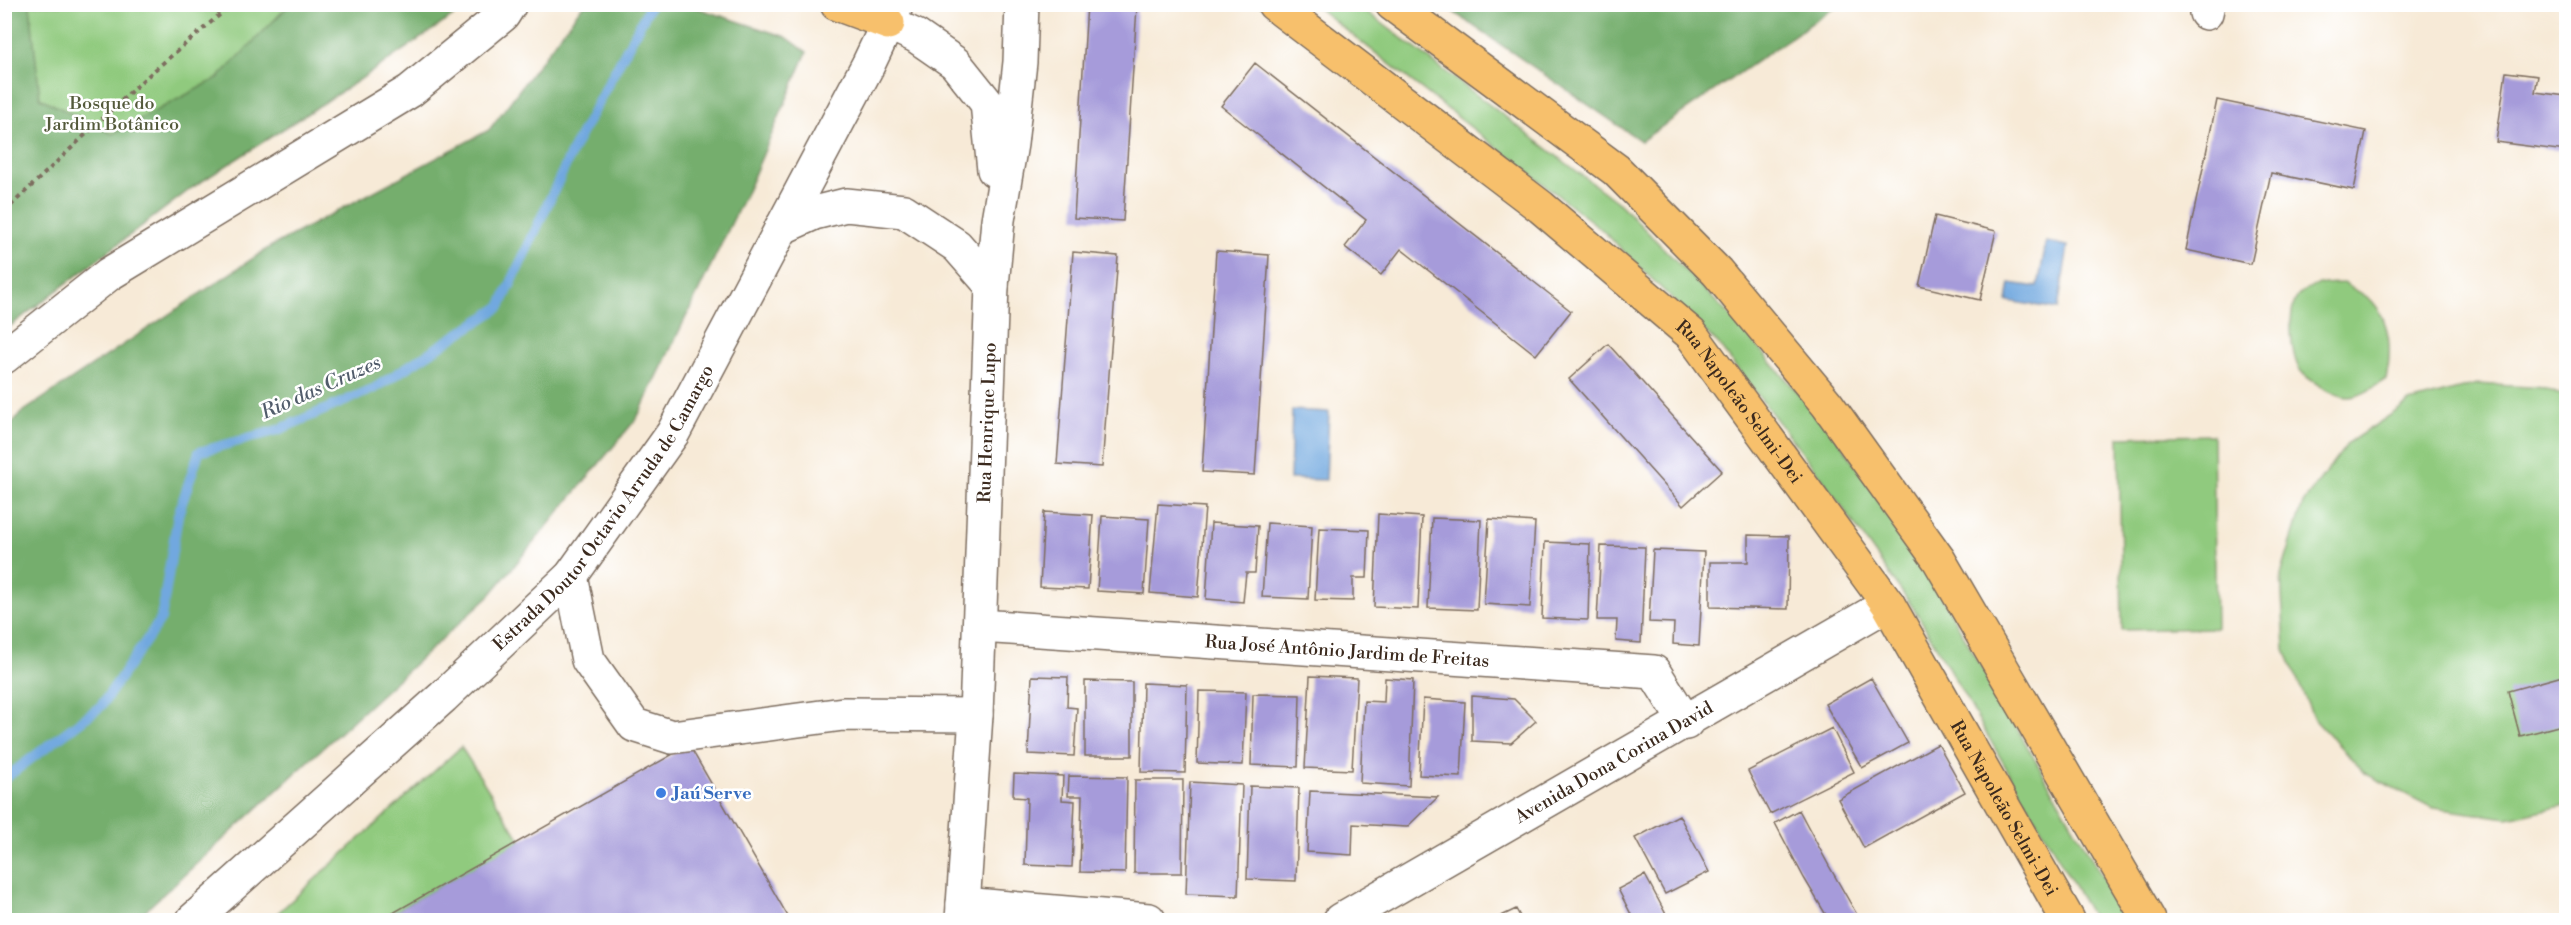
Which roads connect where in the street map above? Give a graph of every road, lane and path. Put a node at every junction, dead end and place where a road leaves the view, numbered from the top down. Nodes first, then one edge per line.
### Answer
1 (237, 4) edge
2 (510, 4) edge
3 (837, 4) edge
4 (1023, 4) edge
5 (1274, 4) edge
6 (1392, 4) edge
7 (893, 14) edge
8 (4, 212) edge
9 (998, 220) junction
10 (781, 228) junction
11 (992, 286) junction
12 (4, 357) edge
13 (571, 576) junction
14 (1888, 604) junction
15 (980, 626) junction
16 (976, 715) junction
17 (1686, 723) junction
18 (963, 912) edge
19 (193, 921) edge
20 (1149, 921) edge
21 (1340, 921) edge
22 (2068, 921) edge
23 (2149, 921) edge

1 - 8 path
2 - 12 street
3 - 7 main road
4 - 9 street, Rua Henrique Lupo
5 - 14 main road, Rua Napoleão Selmi-Dei
6 - 23 main road
7 - 9 street, Rua Henrique Lupo
7 - 10 street, Estrada Doutor Octavio Arruda de Camargo
9 - 11 street, Rua Henrique Lupo
10 - 11 street
10 - 13 street, Estrada Doutor Octavio Arruda de Camargo
11 - 15 street, Rua Henrique Lupo
13 - 16 street
13 - 19 street, Estrada Doutor Octavio Arruda de Camargo
14 - 17 street, Avenida Dona Corina David
14 - 22 main road, Rua Napoleão Selmi-Dei
15 - 16 street, Rua Henrique Lupo
15 - 17 street, Rua José Antônio Jardim de Freitas
16 - 18 street, Rua Henrique Lupo
17 - 21 street, Avenida Dona Corina David
18 - 20 street

